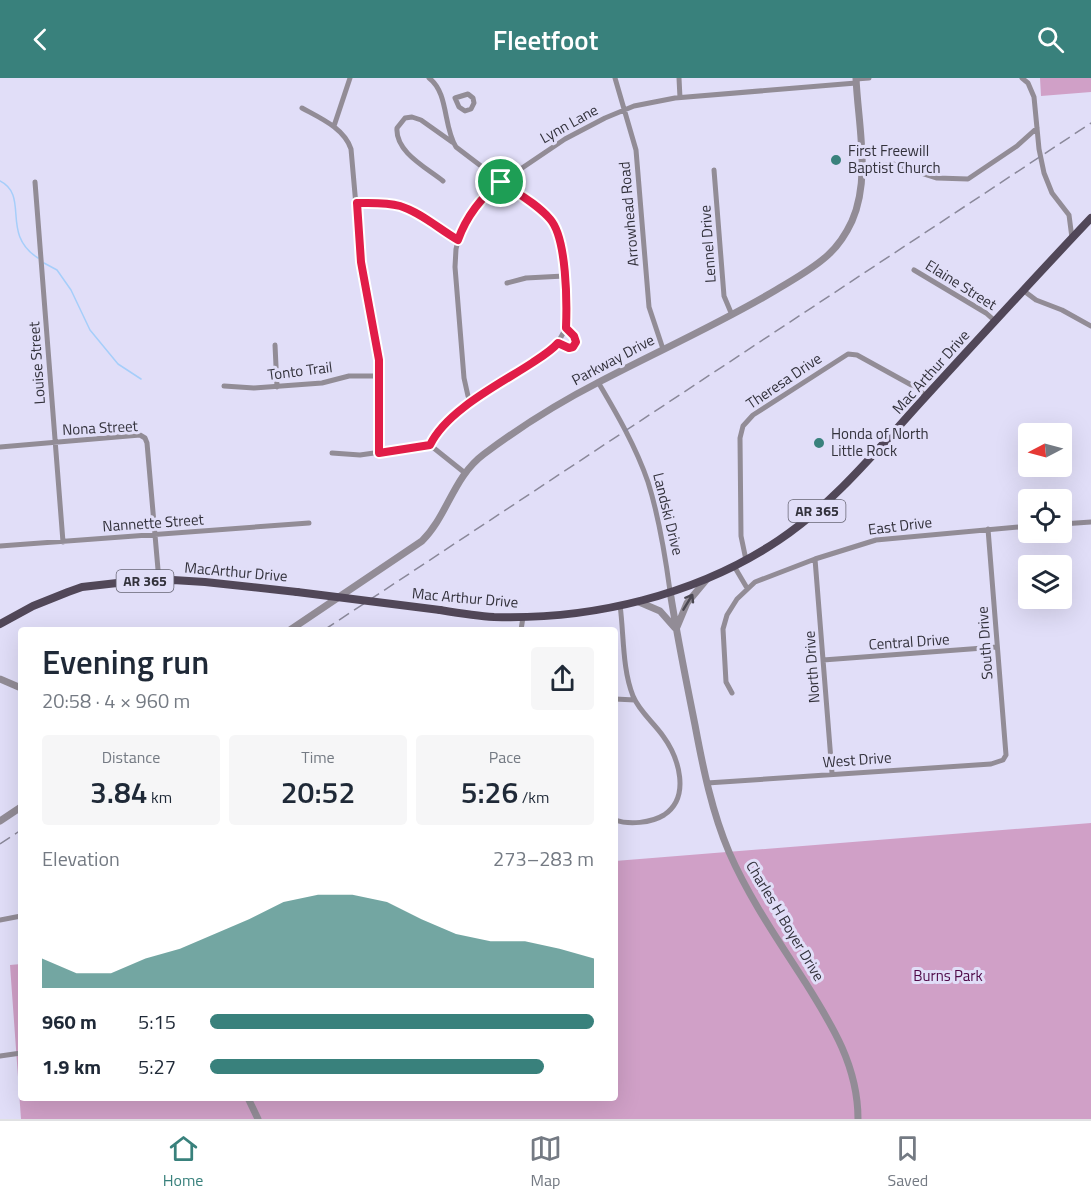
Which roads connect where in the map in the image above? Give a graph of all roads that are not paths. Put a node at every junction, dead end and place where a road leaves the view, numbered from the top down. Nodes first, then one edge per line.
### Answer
1 (350, 78) edge
2 (429, 78) edge
3 (615, 78) edge
4 (679, 78) edge
5 (869, 78) edge
6 (1023, 78) edge
7 (856, 80) edge
8 (455, 98) dead end
9 (680, 98) junction
10 (442, 100) junction
11 (302, 108) dead end
12 (625, 109) junction
13 (334, 126) junction
14 (1037, 128) junction
15 (454, 143) junction
16 (861, 167) junction
17 (714, 170) dead end
18 (443, 181) dead end
19 (35, 182) dead end
20 (501, 182) junction
21 (357, 203) junction
22 (1069, 215) junction
23 (1091, 218) edge
24 (1081, 228) junction
25 (1072, 238) junction
26 (458, 240) junction
27 (914, 270) dead end
28 (564, 276) junction
29 (507, 284) dead end
30 (1024, 291) junction
31 (732, 315) junction
32 (995, 321) junction
33 (1091, 326) edge
34 (566, 328) junction
35 (558, 343) junction
36 (274, 345) dead end
37 (663, 349) junction
38 (380, 376) junction
39 (598, 382) junction
40 (224, 386) dead end
41 (278, 387) junction
42 (926, 396) junction
43 (472, 401) junction
44 (55, 442) junction
45 (430, 445) junction
46 (0, 447) edge
47 (332, 453) dead end
48 (379, 453) junction
49 (465, 472) junction
50 (1091, 522) edge
51 (309, 523) dead end
52 (1072, 523) edge
53 (1018, 527) edge
54 (988, 529) junction
55 (156, 535) junction
56 (63, 542) junction
57 (0, 546) edge
58 (815, 559) junction
59 (746, 560) junction
60 (734, 566) junction
61 (707, 579) junction
62 (159, 580) junction
63 (747, 588) junction
64 (670, 591) junction
65 (297, 592) joint
66 (636, 601) junction
67 (620, 605) junction
68 (523, 617) junction
69 (0, 624) edge
70 (294, 627) edge
71 (521, 627) edge
72 (676, 629) junction
73 (997, 647) junction
74 (823, 660) junction
75 (0, 679) edge
76 (18, 687) edge
77 (732, 693) dead end
78 (618, 699) edge
79 (635, 700) junction
80 (1006, 755) joint
81 (832, 773) junction
82 (707, 783) junction
83 (18, 809) edge
84 (618, 820) edge
85 (0, 821) edge
86 (18, 917) edge
87 (0, 920) edge
88 (18, 1053) edge
89 (0, 1056) edge
90 (249, 1101) edge
91 (253, 1119) edge
92 (258, 1119) edge
93 (858, 1119) edge

1 - 13 street
2 - 10 street
3 - 12 street, Arrowhead Road
4 - 9 street
5 - 7 street, Lynn Lane
6 - 14 street
7 - 9 street, Lynn Lane
7 - 16 street, Parkway Drive
8 - 10 street
9 - 12 street, Lynn Lane
10 - 15 street
11 - 13 street
12 - 20 street, Lynn Lane
12 - 37 street, Arrowhead Road
13 - 21 street
14 - 16 street
14 - 22 street
15 - 18 street
15 - 20 street
16 - 31 street, Parkway Drive
17 - 31 street, Lennel Drive
19 - 44 street, Louise Street
20 - 26 street, Lynn Lane
20 - 28 street
21 - 26 street
21 - 38 street
22 - 24 street
22 - 25 street
23 - 24 main road, Mac Arthur Drive / AR 365
24 - 25 main road, Mac Arthur Drive / AR 365
25 - 30 main road, Mac Arthur Drive / AR 365
26 - 43 street, Lynn Lane
27 - 32 street, Elaine Street
28 - 29 street
28 - 34 street
30 - 32 main road, Mac Arthur Drive / AR 365
30 - 33 street
31 - 37 street, Parkway Drive
32 - 42 main road, Mac Arthur Drive / AR 365
34 - 35 street
34 - 35 street
35 - 43 street
36 - 41 street
37 - 39 street, Parkway Drive
38 - 41 street, Tonto Trail
38 - 48 street
39 - 49 street, Parkway Drive
39 - 64 street, Landski Drive
40 - 41 street, Tonto Trail
42 - 59 main road, Mac Arthur Drive / AR 365
42 - 59 street, Theresa Drive
43 - 45 street
44 - 46 street, Nona Street
44 - 55 street, Nona Street
44 - 56 street, Louise Street
45 - 48 street
45 - 49 street
47 - 48 street
49 - 70 street, Parkway Drive
50 - 52 street
51 - 55 street, Nannette Street
53 - 54 street, East Drive
54 - 58 street, East Drive
54 - 73 street, South Drive
55 - 56 street, Nannette Street
55 - 62 street
56 - 57 street, Nannette Street
58 - 63 street, East Drive
58 - 74 street, North Drive
59 - 60 main road, Mac Arthur Drive / AR 365
60 - 61 main road, Mac Arthur Drive / AR 365
60 - 63 street
61 - 64 main road, Mac Arthur Drive / AR 365
72 -> 61 street
62 - 65 main road, MacArthur Drive / AR 365
62 - 69 main road, MacArthur Drive / AR 365
63 - 77 street
64 - 66 main road, Mac Arthur Drive / AR 365
64 - 72 street, Charles H Boyer Drive
65 - 68 main road, Mac Arthur Drive / AR 365, bridge
66 - 67 main road, Mac Arthur Drive / AR 365
66 - 72 street
67 - 68 main road, Mac Arthur Drive / AR 365
67 - 79 street
68 - 71 street
72 - 82 street, Charles H Boyer Drive
73 - 74 street, Central Drive
73 - 80 street, South Drive
74 - 81 street, North Drive
75 - 76 street
78 - 79 street
79 - 84 street
80 - 81 street, West Drive
81 - 82 street, West Drive
82 - 93 street, Charles H Boyer Drive
83 - 85 street
86 - 87 street
88 - 89 street
90 - 91 street
90 - 92 street

